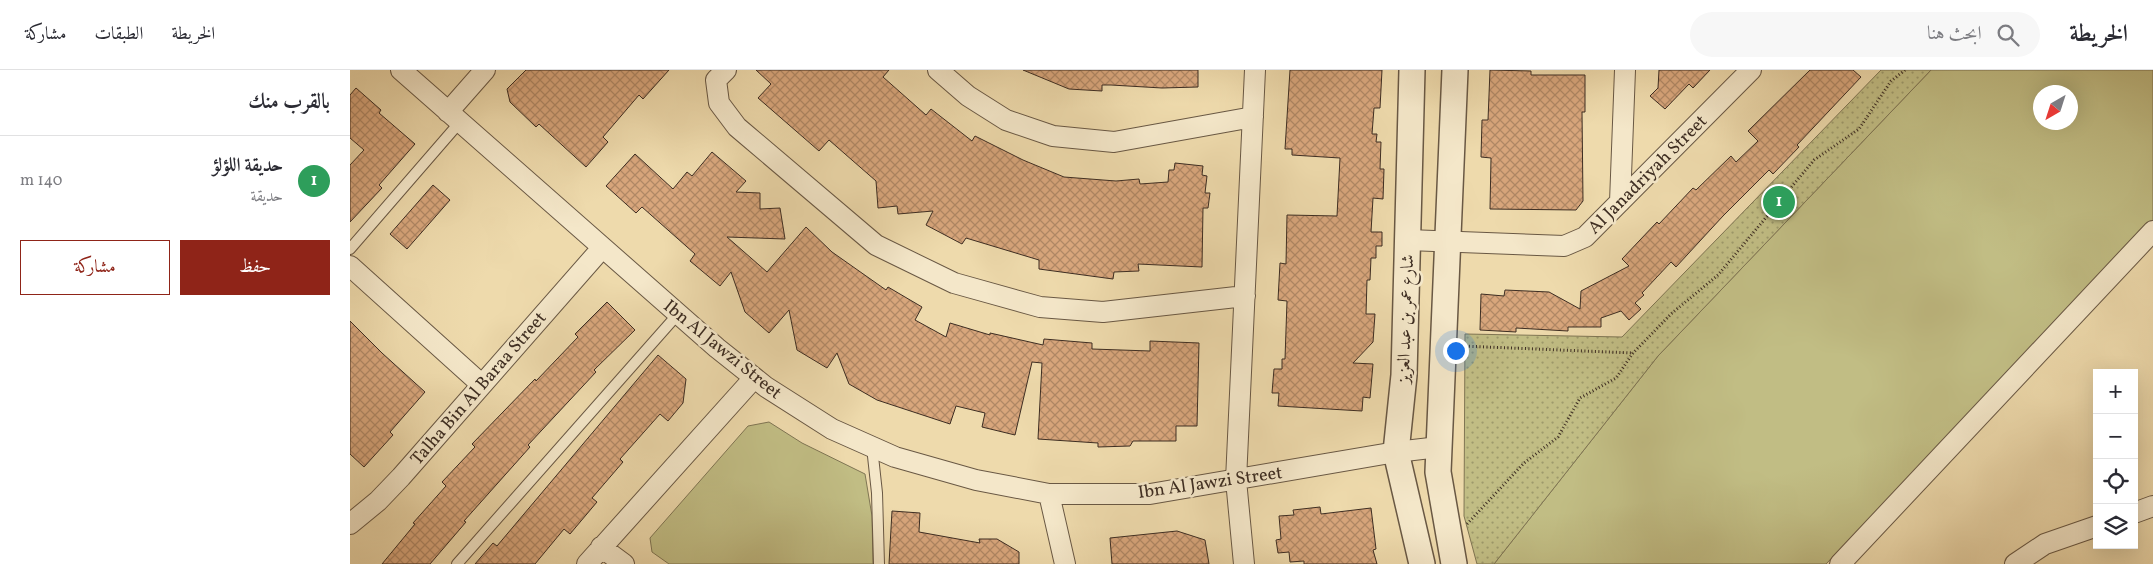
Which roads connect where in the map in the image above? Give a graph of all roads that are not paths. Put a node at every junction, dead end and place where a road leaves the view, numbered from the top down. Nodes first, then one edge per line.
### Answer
1 (401, 70) edge
2 (485, 70) edge
3 (726, 70) edge
4 (938, 70) edge
5 (1255, 70) edge
6 (1412, 70) edge
7 (1455, 70) edge
8 (1751, 70) edge
9 (1627, 72) edge
10 (454, 117) junction
11 (1253, 117) junction
12 (1620, 202) junction
13 (2153, 231) edge
14 (1408, 240) junction
15 (1448, 242) junction
16 (602, 248) junction
17 (350, 249) edge
18 (353, 276) edge
19 (1245, 296) junction
20 (678, 314) junction
21 (754, 378) junction
22 (481, 384) junction
23 (872, 447) junction
24 (1439, 447) junction
25 (1396, 452) junction
26 (1236, 480) junction
27 (1049, 494) junction
28 (2153, 506) edge
29 (2138, 512) edge
30 (350, 524) edge
31 (2093, 527) edge
32 (601, 548) junction
33 (1452, 553) edge
34 (457, 564) edge
35 (588, 564) edge
36 (624, 564) edge
37 (879, 564) edge
38 (1065, 564) edge
39 (1244, 564) edge
40 (1422, 564) edge
41 (1840, 564) edge
42 (2015, 564) edge

1 - 10 street, Ibn Al Jawzi Street
2 - 10 street
3 - 19 street
4 - 11 street
5 - 11 street
6 - 14 street, شارع عمر بن عبد العزيز
7 - 15 street
8 - 12 street, Al Janadriyah Street
9 - 12 street
10 - 16 street, Ibn Al Jawzi Street
10 - 17 lane
11 - 19 street
12 - 15 street, Al Janadriyah Street
13 - 41 street
14 - 15 street, Al Janadriyah Street
14 - 25 street, شارع عمر بن عبد العزيز
15 - 24 street
16 - 20 street, Ibn Al Jawzi Street
16 - 22 street, Talha Bin Al Baraa Street
18 - 22 street
19 - 26 street
20 - 21 street, Ibn Al Jawzi Street
20 - 34 lane
21 - 23 street, Ibn Al Jawzi Street
21 - 32 street
22 - 30 street, Talha Bin Al Baraa Street
23 - 27 street, Ibn Al Jawzi Street
23 - 37 lane
24 - 25 street, Ibn Al Jawzi Street
24 - 33 street
25 - 26 street, Ibn Al Jawzi Street
25 - 40 street, شارع عمر بن عبد العزيز
26 - 27 street, Ibn Al Jawzi Street
26 - 39 street
27 - 38 street
28 - 29 street
31 - 42 street
32 - 35 street
32 - 36 street

